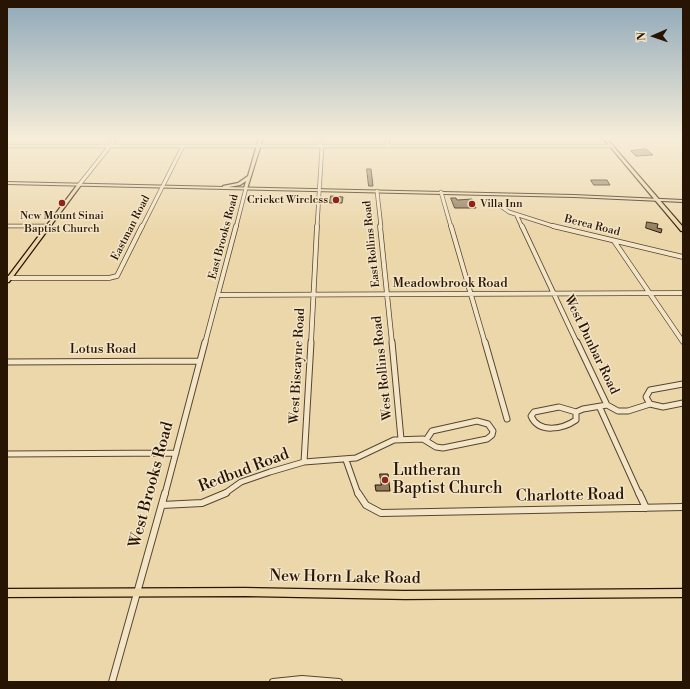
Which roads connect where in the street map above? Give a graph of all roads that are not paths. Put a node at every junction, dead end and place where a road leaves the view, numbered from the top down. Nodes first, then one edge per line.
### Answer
1 (91, 170) edge
2 (170, 170) edge
3 (251, 170) edge
4 (320, 170) edge
5 (632, 170) edge
6 (250, 175) junction
7 (7, 183) edge
8 (79, 185) junction
9 (162, 186) junction
10 (224, 187) junction
11 (246, 188) junction
12 (320, 190) junction
13 (376, 191) junction
14 (441, 192) junction
15 (657, 200) junction
16 (683, 201) edge
17 (499, 205) dead end
18 (517, 216) junction
19 (7, 226) edge
20 (48, 226) junction
21 (683, 230) edge
22 (614, 241) junction
23 (683, 257) edge
24 (8, 279) edge
25 (683, 293) edge
26 (386, 294) junction
27 (471, 294) junction
28 (554, 294) junction
29 (650, 294) junction
30 (218, 295) junction
31 (313, 295) junction
32 (683, 342) edge
33 (200, 361) junction
34 (7, 362) edge
35 (683, 384) edge
36 (683, 403) edge
37 (650, 404) junction
38 (608, 405) junction
39 (600, 408) junction
40 (576, 412) junction
41 (507, 419) dead end
42 (401, 439) junction
43 (426, 440) junction
44 (176, 453) junction
45 (7, 454) edge
46 (346, 460) junction
47 (304, 462) junction
48 (162, 505) junction
49 (683, 507) edge
50 (646, 508) junction
51 (136, 592) junction
52 (7, 593) edge
53 (683, 593) edge
54 (302, 681) edge
55 (112, 682) edge
56 (273, 682) edge
57 (339, 682) edge

1 - 8 street
2 - 9 street, Eastman Road
3 - 6 main road, East Brooks Road
4 - 12 street, West Biscayne Road
5 - 15 main road
6 - 10 main road
6 - 11 main road, East Brooks Road
7 - 8 highway
8 - 9 highway
8 - 20 main road
9 - 10 highway
9 - 24 street, Eastman Road
10 - 11 highway
11 - 12 highway
11 - 30 street, East Brooks Road
12 - 13 highway
12 - 31 street, West Biscayne Road
13 - 14 highway
13 - 26 street, East Rollins Road
14 - 15 highway
14 - 27 street
15 - 16 highway
15 - 21 main road
17 - 18 street, Berea Road
18 - 22 street, Berea Road
18 - 28 street, West Dunbar Road
19 - 20 street
20 - 24 main road
22 - 23 street, Berea Road
22 - 29 street
25 - 29 street, Meadowbrook Road
26 - 27 street, Meadowbrook Road
26 - 31 street, Meadowbrook Road
26 - 42 street, West Rollins Road
27 - 28 street, Meadowbrook Road
27 - 41 street
28 - 29 street, Meadowbrook Road
28 - 38 street, West Dunbar Road
29 - 32 street
30 - 31 street, Meadowbrook Road
30 - 33 street, West Brooks Road
31 - 47 street, West Biscayne Road
33 - 34 street, Lotus Road
33 - 44 street, West Brooks Road
35 - 37 street
36 - 37 street
37 - 38 street
38 - 39 street
39 - 40 street
39 - 50 street, West Dunbar Road
40 - 40 street
42 - 43 street, Redbud Road
42 - 46 street, Redbud Road
43 - 43 street, Redbud Road
44 - 45 street
44 - 48 street, West Brooks Road
46 - 47 street, Redbud Road
46 - 50 street, Charlotte Road
47 - 48 street, Redbud Road
48 - 51 street, West Brooks Road
49 - 50 street, Charlotte Road
51 - 52 main road, New Horn Lake Road
51 - 53 main road, New Horn Lake Road
51 - 55 street, West Brooks Road
54 - 56 street
54 - 57 street

